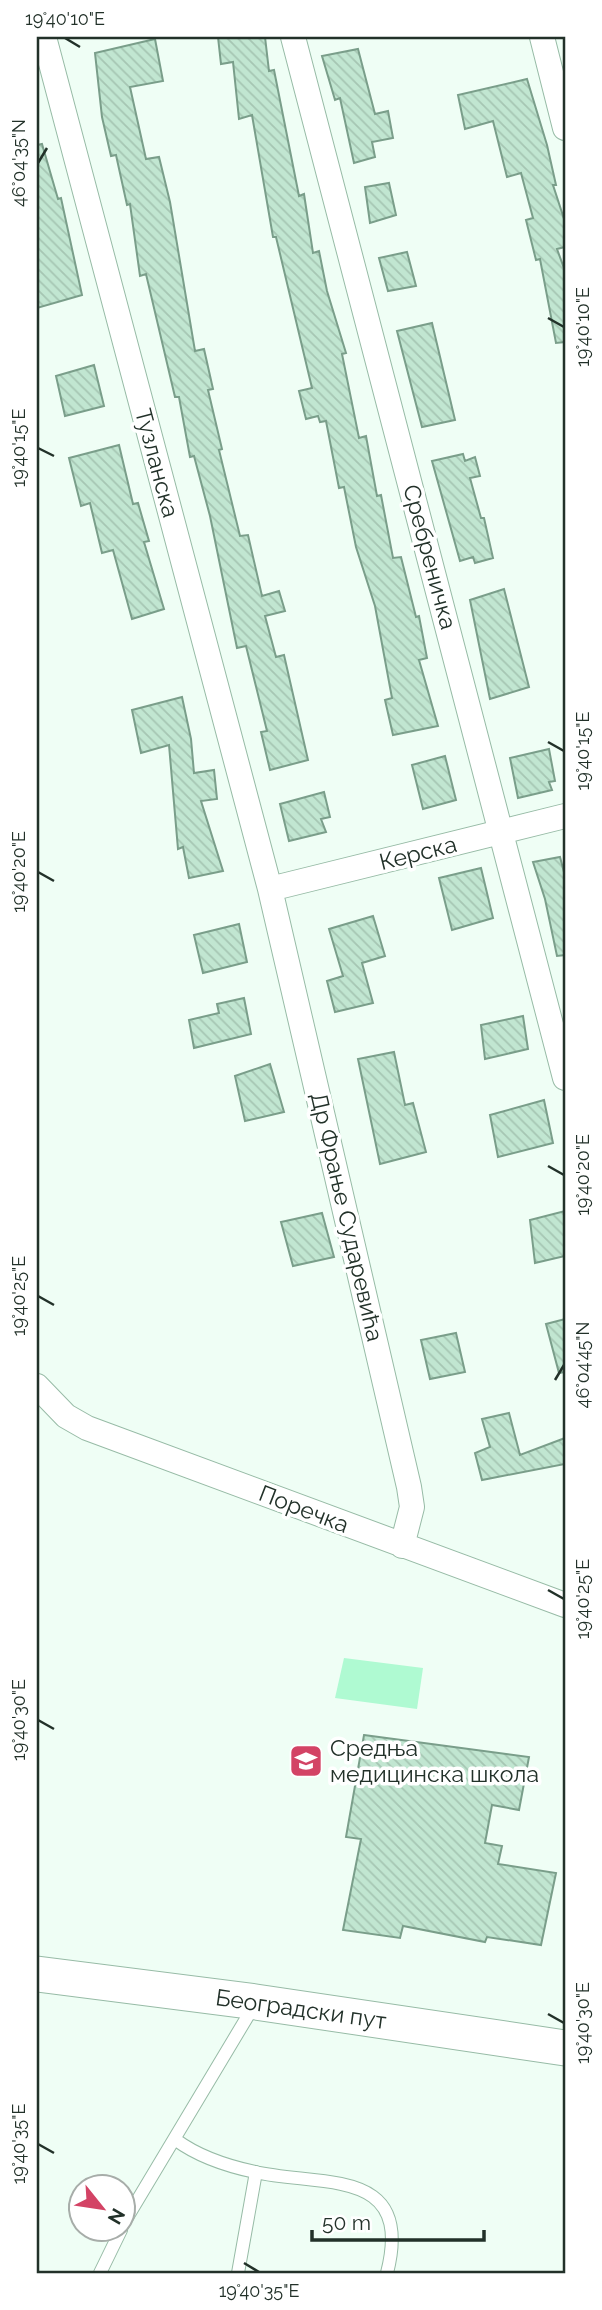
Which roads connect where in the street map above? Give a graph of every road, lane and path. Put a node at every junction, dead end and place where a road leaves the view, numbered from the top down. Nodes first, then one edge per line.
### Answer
1 (44, 37) edge
2 (293, 37) edge
3 (542, 37) edge
4 (565, 128) edge
5 (565, 816) edge
6 (503, 833) junction
7 (270, 889) junction
8 (565, 1078) edge
9 (44, 1393) edge
10 (402, 1546) junction
11 (565, 1605) edge
12 (37, 1974) edge
13 (256, 2002) junction
14 (565, 2048) edge
15 (176, 2140) junction
16 (256, 2172) junction
17 (136, 2205) edge
18 (114, 2244) edge
19 (100, 2273) edge
20 (238, 2273) edge
21 (387, 2273) edge

1 - 7 street, Тузланска
2 - 6 street, Сребреничка
3 - 4 street
5 - 6 street, Керска
6 - 7 street, Керска
6 - 8 street, Сребреничка
7 - 10 street, Др Фрање Сударевића
9 - 10 street, Поречка
10 - 11 street, Поречка
12 - 13 main road, Београдски пут
13 - 14 main road, Београдски пут
13 - 15 lane
15 - 16 lane
15 - 17 lane
16 - 20 lane
16 - 21 lane
18 - 19 lane

